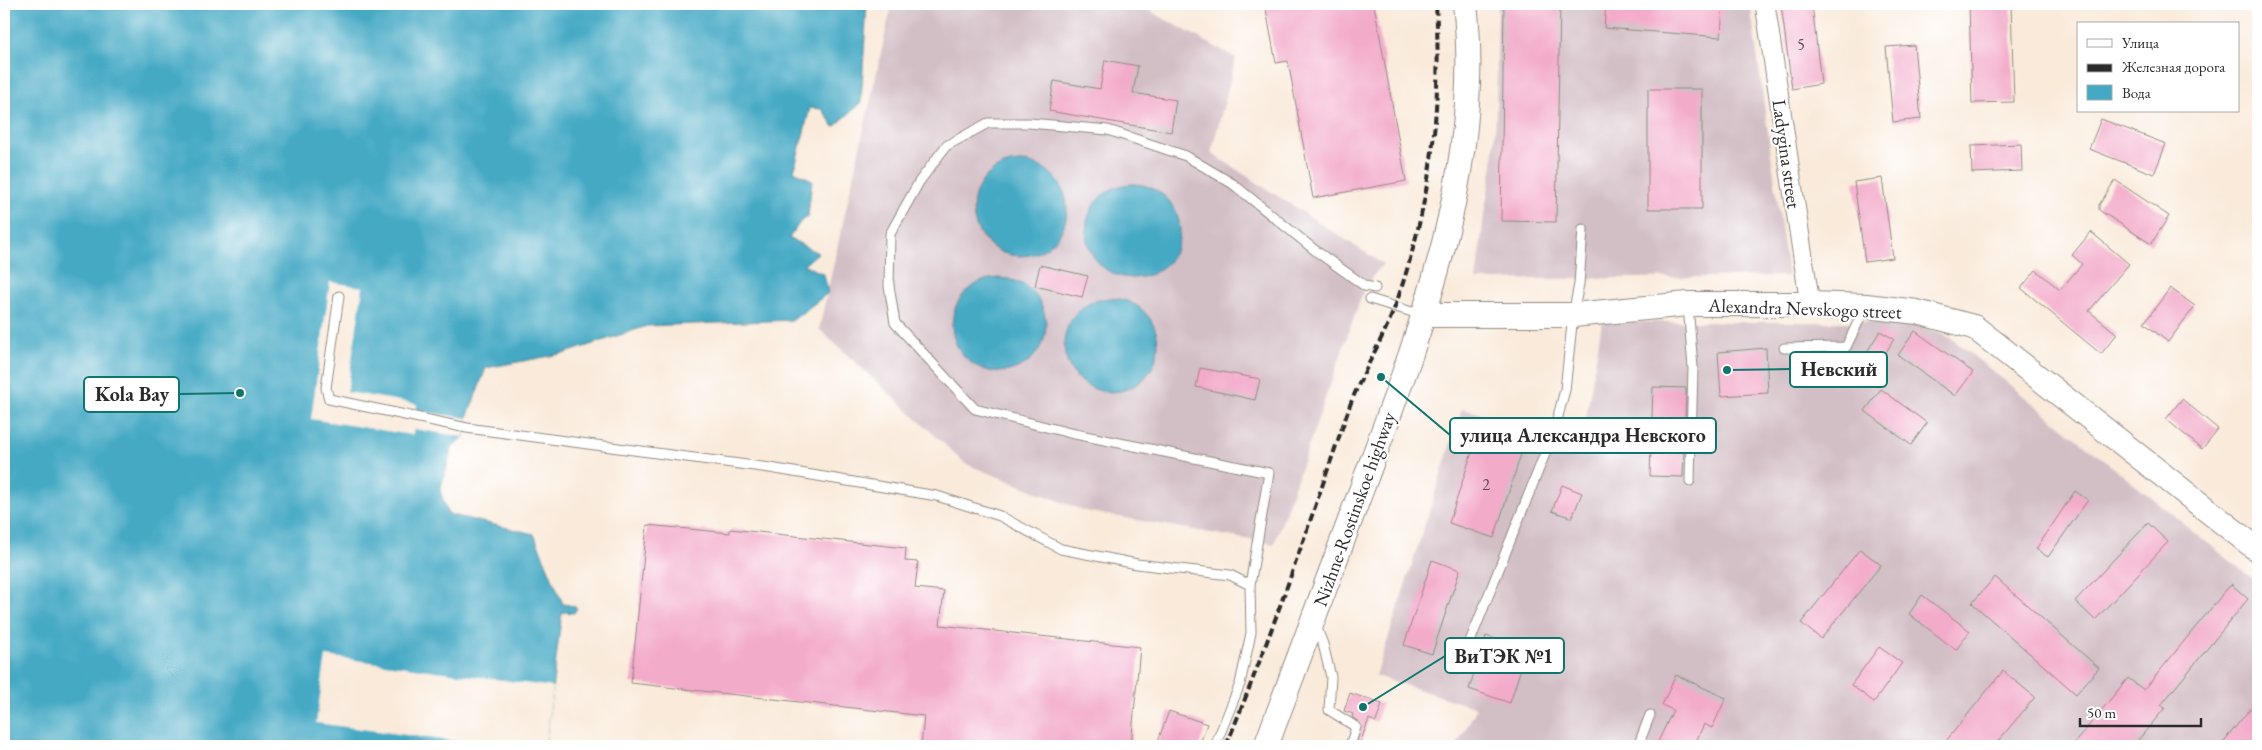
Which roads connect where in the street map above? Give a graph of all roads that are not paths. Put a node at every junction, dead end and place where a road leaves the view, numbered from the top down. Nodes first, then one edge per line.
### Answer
1 (1465, 4) edge
2 (1765, 4) edge
3 (1583, 228) dead end
4 (1374, 288) dead end
5 (339, 296) dead end
6 (1370, 299) dead end
7 (1688, 304) junction
8 (1810, 304) junction
9 (1866, 306) junction
10 (1573, 314) junction
11 (1422, 315) junction
12 (1784, 348) dead end
13 (1690, 481) dead end
14 (2258, 550) edge
15 (1250, 585) junction
16 (1313, 619) junction
17 (1459, 669) dead end
18 (1650, 715) dead end
19 (1216, 746) edge
20 (1266, 746) edge
21 (1350, 746) edge
22 (1638, 746) edge

1 - 11 street, Nizhne-Rostinskoe highway
2 - 8 street, Ladygina street
3 - 10 lane
4 - 15 lane
5 - 15 lane
6 - 11 lane
7 - 8 street, Alexandra Nevskogo street
7 - 10 street, Alexandra Nevskogo street
7 - 13 lane
8 - 9 street, Alexandra Nevskogo street
9 - 12 lane
9 - 14 street, Alexandra Nevskogo street
10 - 11 street, Alexandra Nevskogo street
10 - 17 lane
11 - 16 street, Nizhne-Rostinskoe highway
15 - 19 lane
16 - 20 street, Nizhne-Rostinskoe highway
16 - 21 lane
18 - 22 lane

